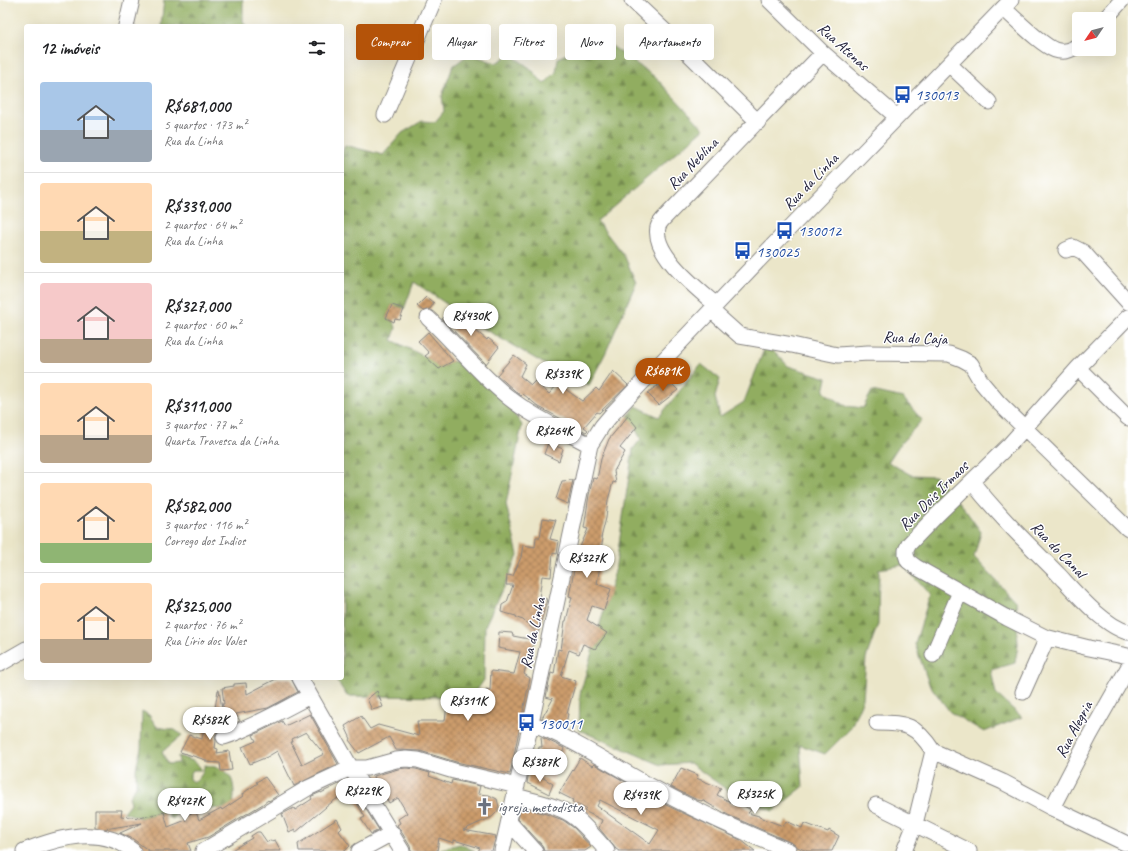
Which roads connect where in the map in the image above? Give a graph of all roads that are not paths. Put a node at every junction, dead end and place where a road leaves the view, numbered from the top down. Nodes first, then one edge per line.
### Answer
1 (132, 0) edge
2 (434, 0) edge
3 (632, 0) edge
4 (769, 0) edge
5 (1122, 0) edge
6 (1007, 4) edge
7 (1111, 12) edge
8 (126, 24) edge
9 (1072, 50) edge
10 (823, 53) junction
11 (948, 64) junction
12 (989, 102) dead end
13 (385, 115) dead end
14 (897, 118) junction
15 (758, 122) junction
16 (1066, 250) dead end
17 (1128, 302) edge
18 (713, 308) junction
19 (1128, 317) edge
20 (428, 318) dead end
21 (1078, 368) junction
22 (1128, 418) edge
23 (1025, 427) junction
24 (590, 445) junction
25 (972, 482) junction
26 (1128, 529) edge
27 (960, 592) junction
28 (1128, 632) edge
29 (1048, 638) junction
30 (24, 650) edge
31 (933, 655) dead end
32 (1128, 656) edge
33 (0, 664) edge
34 (1128, 668) edge
35 (301, 680) edge
36 (1023, 692) dead end
37 (310, 696) junction
38 (531, 723) junction
39 (877, 723) dead end
40 (224, 737) dead end
41 (933, 751) junction
42 (351, 768) junction
43 (516, 791) junction
44 (876, 805) dead end
45 (1052, 808) junction
46 (509, 822) junction
47 (915, 824) junction
48 (392, 833) junction
49 (1125, 844) edge
50 (24, 851) edge
51 (133, 851) edge
52 (203, 851) edge
53 (359, 851) edge
54 (402, 851) edge
55 (502, 851) edge
56 (535, 851) edge
57 (606, 851) edge
58 (789, 851) edge
59 (904, 851) edge
60 (969, 851) edge

1 - 8 street
2 - 13 street
3 - 15 street
4 - 10 street, Rua Atenas
5 - 7 street
6 - 9 street
6 - 11 street, Rua da Linha
10 - 14 street, Rua Atenas
10 - 15 street, Rua Neblina
11 - 12 street
11 - 14 street, Rua da Linha
14 - 18 street, Rua da Linha
15 - 18 street, Rua Neblina
16 - 17 street
18 - 23 street, Rua do Caja
18 - 24 street, Rua da Linha
19 - 21 street, Rua Dois Irmaos
20 - 24 street
21 - 22 street
21 - 23 street, Rua Dois Irmaos
23 - 25 street, Rua Dois Irmaos
23 - 26 street, Rua do Caja
24 - 38 street, Rua da Linha
25 - 27 street, Rua Dois Irmaos
25 - 28 street, Rua do Canal
27 - 29 street, Rua Dois Irmaos
27 - 31 street
29 - 32 street, Rua Dois Irmaos
29 - 36 street
30 - 33 street
34 - 45 street, Rua Alegria
35 - 37 street
37 - 40 street
37 - 42 street
38 - 43 street, Rua da Linha
38 - 58 street
39 - 41 street
41 - 45 street
41 - 47 street
42 - 43 street
42 - 48 street
42 - 52 street
43 - 46 street, Rua da Linha
43 - 57 street
44 - 47 street
45 - 49 street
46 - 55 street, Rua da Linha
46 - 56 street
47 - 59 street
47 - 60 street
48 - 53 street
48 - 54 street
50 - 51 street

